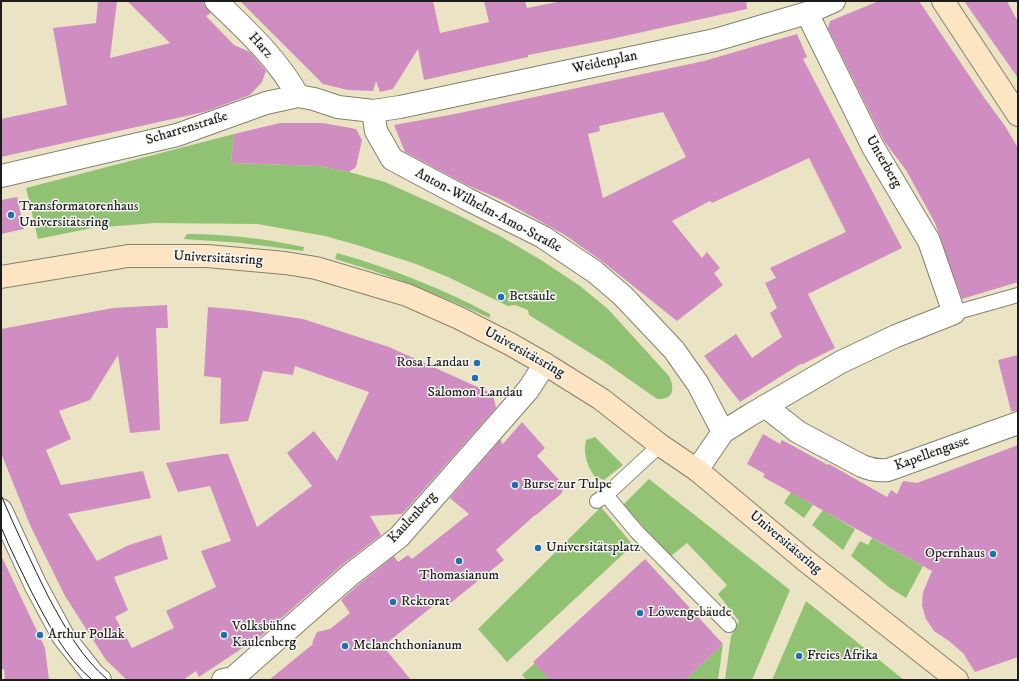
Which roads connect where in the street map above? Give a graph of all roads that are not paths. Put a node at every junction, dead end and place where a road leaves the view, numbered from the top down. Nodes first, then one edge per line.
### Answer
1 (216, 1) edge
2 (834, 1) edge
3 (943, 1) edge
4 (808, 13) junction
5 (298, 96) junction
6 (373, 111) junction
7 (1018, 115) edge
8 (1, 176) edge
9 (1, 277) edge
10 (1018, 295) edge
11 (954, 313) junction
12 (545, 364) junction
13 (765, 406) junction
14 (1018, 423) edge
15 (723, 432) junction
16 (660, 444) junction
17 (697, 470) junction
18 (1, 510) edge
19 (729, 625) dead end
20 (230, 679) edge
21 (100, 680) edge
22 (957, 680) edge

1 - 5 street, Harz
2 - 4 street, Weidenplan
3 - 7 street
4 - 6 street, Weidenplan
4 - 11 street, Unterberg
5 - 6 street, Scharrenstraße
5 - 8 street, Scharrenstraße
6 - 15 street, Anton-Wilhelm-Amo-Straße
9 - 12 street, Universitätsring
10 - 11 lane
11 - 13 street
12 - 16 street, Universitätsring
12 - 20 street, Kaulenberg
13 - 14 street, Kapellengasse
13 - 15 street
15 - 17 street
16 - 17 street, Universitätsring
16 - 19 lane
17 - 22 street, Universitätsring
18 - 21 street

